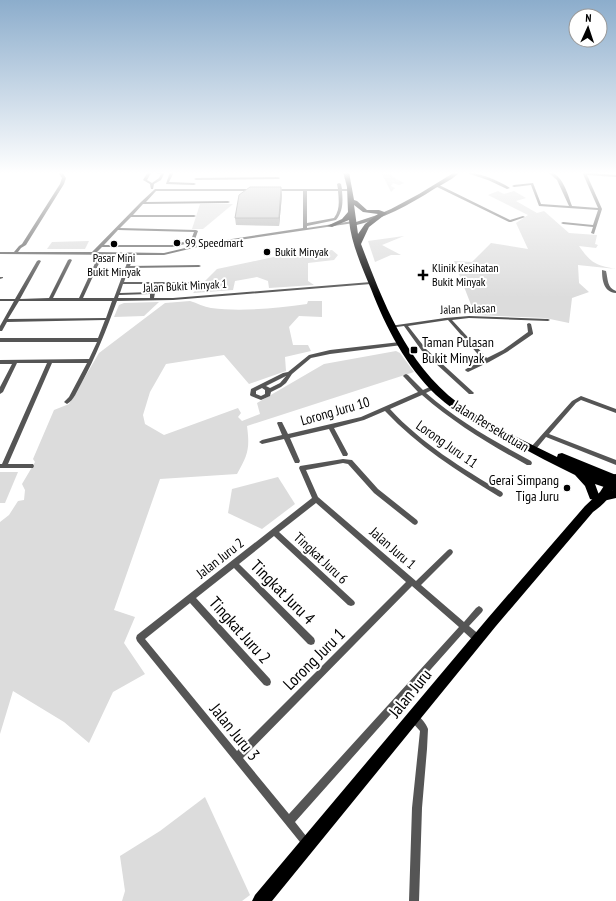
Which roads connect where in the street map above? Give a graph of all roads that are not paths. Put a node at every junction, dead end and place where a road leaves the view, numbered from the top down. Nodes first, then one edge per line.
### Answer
1 (43, 214) edge
2 (305, 214) edge
3 (339, 214) edge
4 (349, 214) edge
5 (351, 214) edge
6 (355, 214) edge
7 (378, 214) edge
8 (380, 214) edge
9 (496, 214) edge
10 (599, 214) edge
11 (130, 216) joint
12 (194, 216) dead end
13 (523, 217) dead end
14 (355, 222) junction
15 (563, 224) dead end
16 (330, 226) junction
17 (595, 226) junction
18 (305, 228) junction
19 (117, 230) junction
20 (593, 232) dead end
21 (24, 244) junction
22 (358, 244) junction
23 (101, 246) junction
24 (0, 253) edge
25 (15, 254) junction
26 (22, 254) junction
27 (93, 254) junction
28 (132, 255) junction
29 (99, 259) dead end
30 (70, 260) dead end
31 (39, 262) dead end
32 (199, 266) dead end
33 (127, 267) junction
34 (604, 271) dead end
35 (121, 283) junction
36 (190, 283) dead end
37 (372, 283) junction
38 (616, 292) edge
39 (116, 297) junction
40 (152, 299) junction
41 (0, 300) edge
42 (17, 300) junction
43 (50, 300) junction
44 (80, 300) junction
45 (449, 318) junction
46 (107, 320) junction
47 (548, 320) dead end
48 (5, 321) junction
49 (529, 324) dead end
50 (404, 325) junction
51 (390, 327) junction
52 (0, 330) edge
53 (0, 340) edge
54 (100, 340) junction
55 (400, 344) junction
56 (91, 361) junction
57 (487, 361) junction
58 (0, 362) edge
59 (15, 362) junction
60 (50, 362) junction
61 (468, 370) dead end
62 (290, 373) junction
63 (406, 376) dead end
64 (259, 387) junction
65 (434, 387) junction
66 (269, 391) junction
67 (0, 392) edge
68 (422, 393) junction
69 (471, 393) dead end
70 (67, 402) dead end
71 (386, 408) junction
72 (616, 411) edge
73 (280, 423) dead end
74 (330, 426) junction
75 (547, 435) junction
76 (286, 436) junction
77 (262, 442) dead end
78 (522, 444) junction
79 (534, 447) junction
80 (345, 454) dead end
81 (297, 461) dead end
82 (529, 463) dead end
83 (616, 463) edge
84 (2, 466) edge
85 (31, 466) dead end
86 (576, 471) junction
87 (612, 483) edge
88 (500, 494) dead end
89 (599, 496) junction
90 (316, 499) junction
91 (415, 522) dead end
92 (274, 532) junction
93 (450, 552) dead end
94 (234, 564) junction
95 (414, 583) junction
96 (191, 598) junction
97 (350, 603) dead end
98 (479, 610) dead end
99 (464, 626) junction
100 (140, 638) joint
101 (478, 638) junction
102 (311, 641) dead end
103 (268, 682) dead end
104 (414, 718) junction
105 (237, 758) junction
106 (289, 821) junction
107 (307, 844) junction
108 (261, 901) edge
109 (414, 901) edge

1 - 21 street
2 - 18 street
3 - 18 street
4 - 16 main road
5 - 14 main road
6 - 14 main road
7 - 14 main road
8 - 22 main road
9 - 13 street
10 - 17 street
11 - 12 street
11 - 19 street
14 - 16 street
14 - 22 main road
15 - 17 street
16 - 18 street
17 - 20 street
18 - 28 street
19 - 23 street
19 - 23 street
21 - 25 street
21 - 26 street
22 - 37 main road
23 - 27 street
24 - 25 street
25 - 26 street
26 - 27 street
27 - 28 street
28 - 33 street
29 - 44 street
30 - 43 street
31 - 42 street
32 - 33 street
33 - 35 street
34 - 38 street
35 - 36 street
35 - 39 street
37 - 40 street, Jalan Bukit Minyak 1
37 - 51 main road
39 - 40 street, Jalan Bukit Minyak 1
39 - 40 street
39 - 44 street, Jalan Bukit Minyak 1
39 - 46 street
41 - 42 street, Jalan Bukit Minyak 1
42 - 43 street, Jalan Bukit Minyak 1
42 - 48 street
43 - 44 street, Jalan Bukit Minyak 1
45 - 47 street, Jalan Pulasan
45 - 50 street, Jalan Pulasan
45 - 57 street
46 - 48 street
46 - 54 street
48 - 52 street
49 - 57 street
50 - 51 street, Jalan Pulasan
50 - 69 street
51 - 55 main road
53 - 54 street
54 - 56 street
55 - 62 street
55 - 65 main road
56 - 60 street
56 - 70 street
57 - 61 street
58 - 59 street
59 - 60 street
59 - 67 street
60 - 84 street
62 - 64 street
62 - 66 street
63 - 68 street, Jalan Persekutuan
64 - 66 street
64 - 66 street
65 - 68 street, Lorong Juru 10
65 - 78 main road
68 - 71 street, Lorong Juru 10
68 - 82 street, Jalan Persekutuan
71 - 74 street, Lorong Juru 10
71 - 88 street, Lorong Juru 11
72 - 75 street
73 - 76 street
74 - 76 street, Lorong Juru 10
74 - 80 street
75 - 79 street
75 - 83 street
76 - 77 street, Lorong Juru 10
76 - 81 street
78 - 79 main road
78 - 86 main road
79 - 87 main road
84 - 85 street
86 - 87 main road
86 - 89 main road
87 - 89 main road
87 - 89 main road, Jalan Juru
89 - 101 main road, Jalan Juru
90 - 91 street, Jalan Juru 1
90 - 92 street, Jalan Juru 2
90 - 95 street, Jalan Juru 1
92 - 94 street, Jalan Juru 2
92 - 97 street, Tingkat Juru 6
93 - 95 street, Lorong Juru 1
94 - 96 street, Jalan Juru 2
94 - 102 street, Tingkat Juru 4
95 - 99 street, Jalan Juru 1
95 - 105 street, Lorong Juru 1
96 - 100 street, Jalan Juru 2
96 - 103 street, Tingkat Juru 2
98 - 99 street, Jalan Juru
99 - 101 street, Jalan Juru 1
99 - 106 street, Jalan Juru
100 - 105 street, Jalan Juru 3
101 - 104 main road, Jalan Juru
104 - 107 main road, Jalan Juru
104 - 109 street
105 - 106 street, Jalan Juru 3
106 - 107 street, Jalan Juru 3
107 - 108 main road, Jalan Juru

